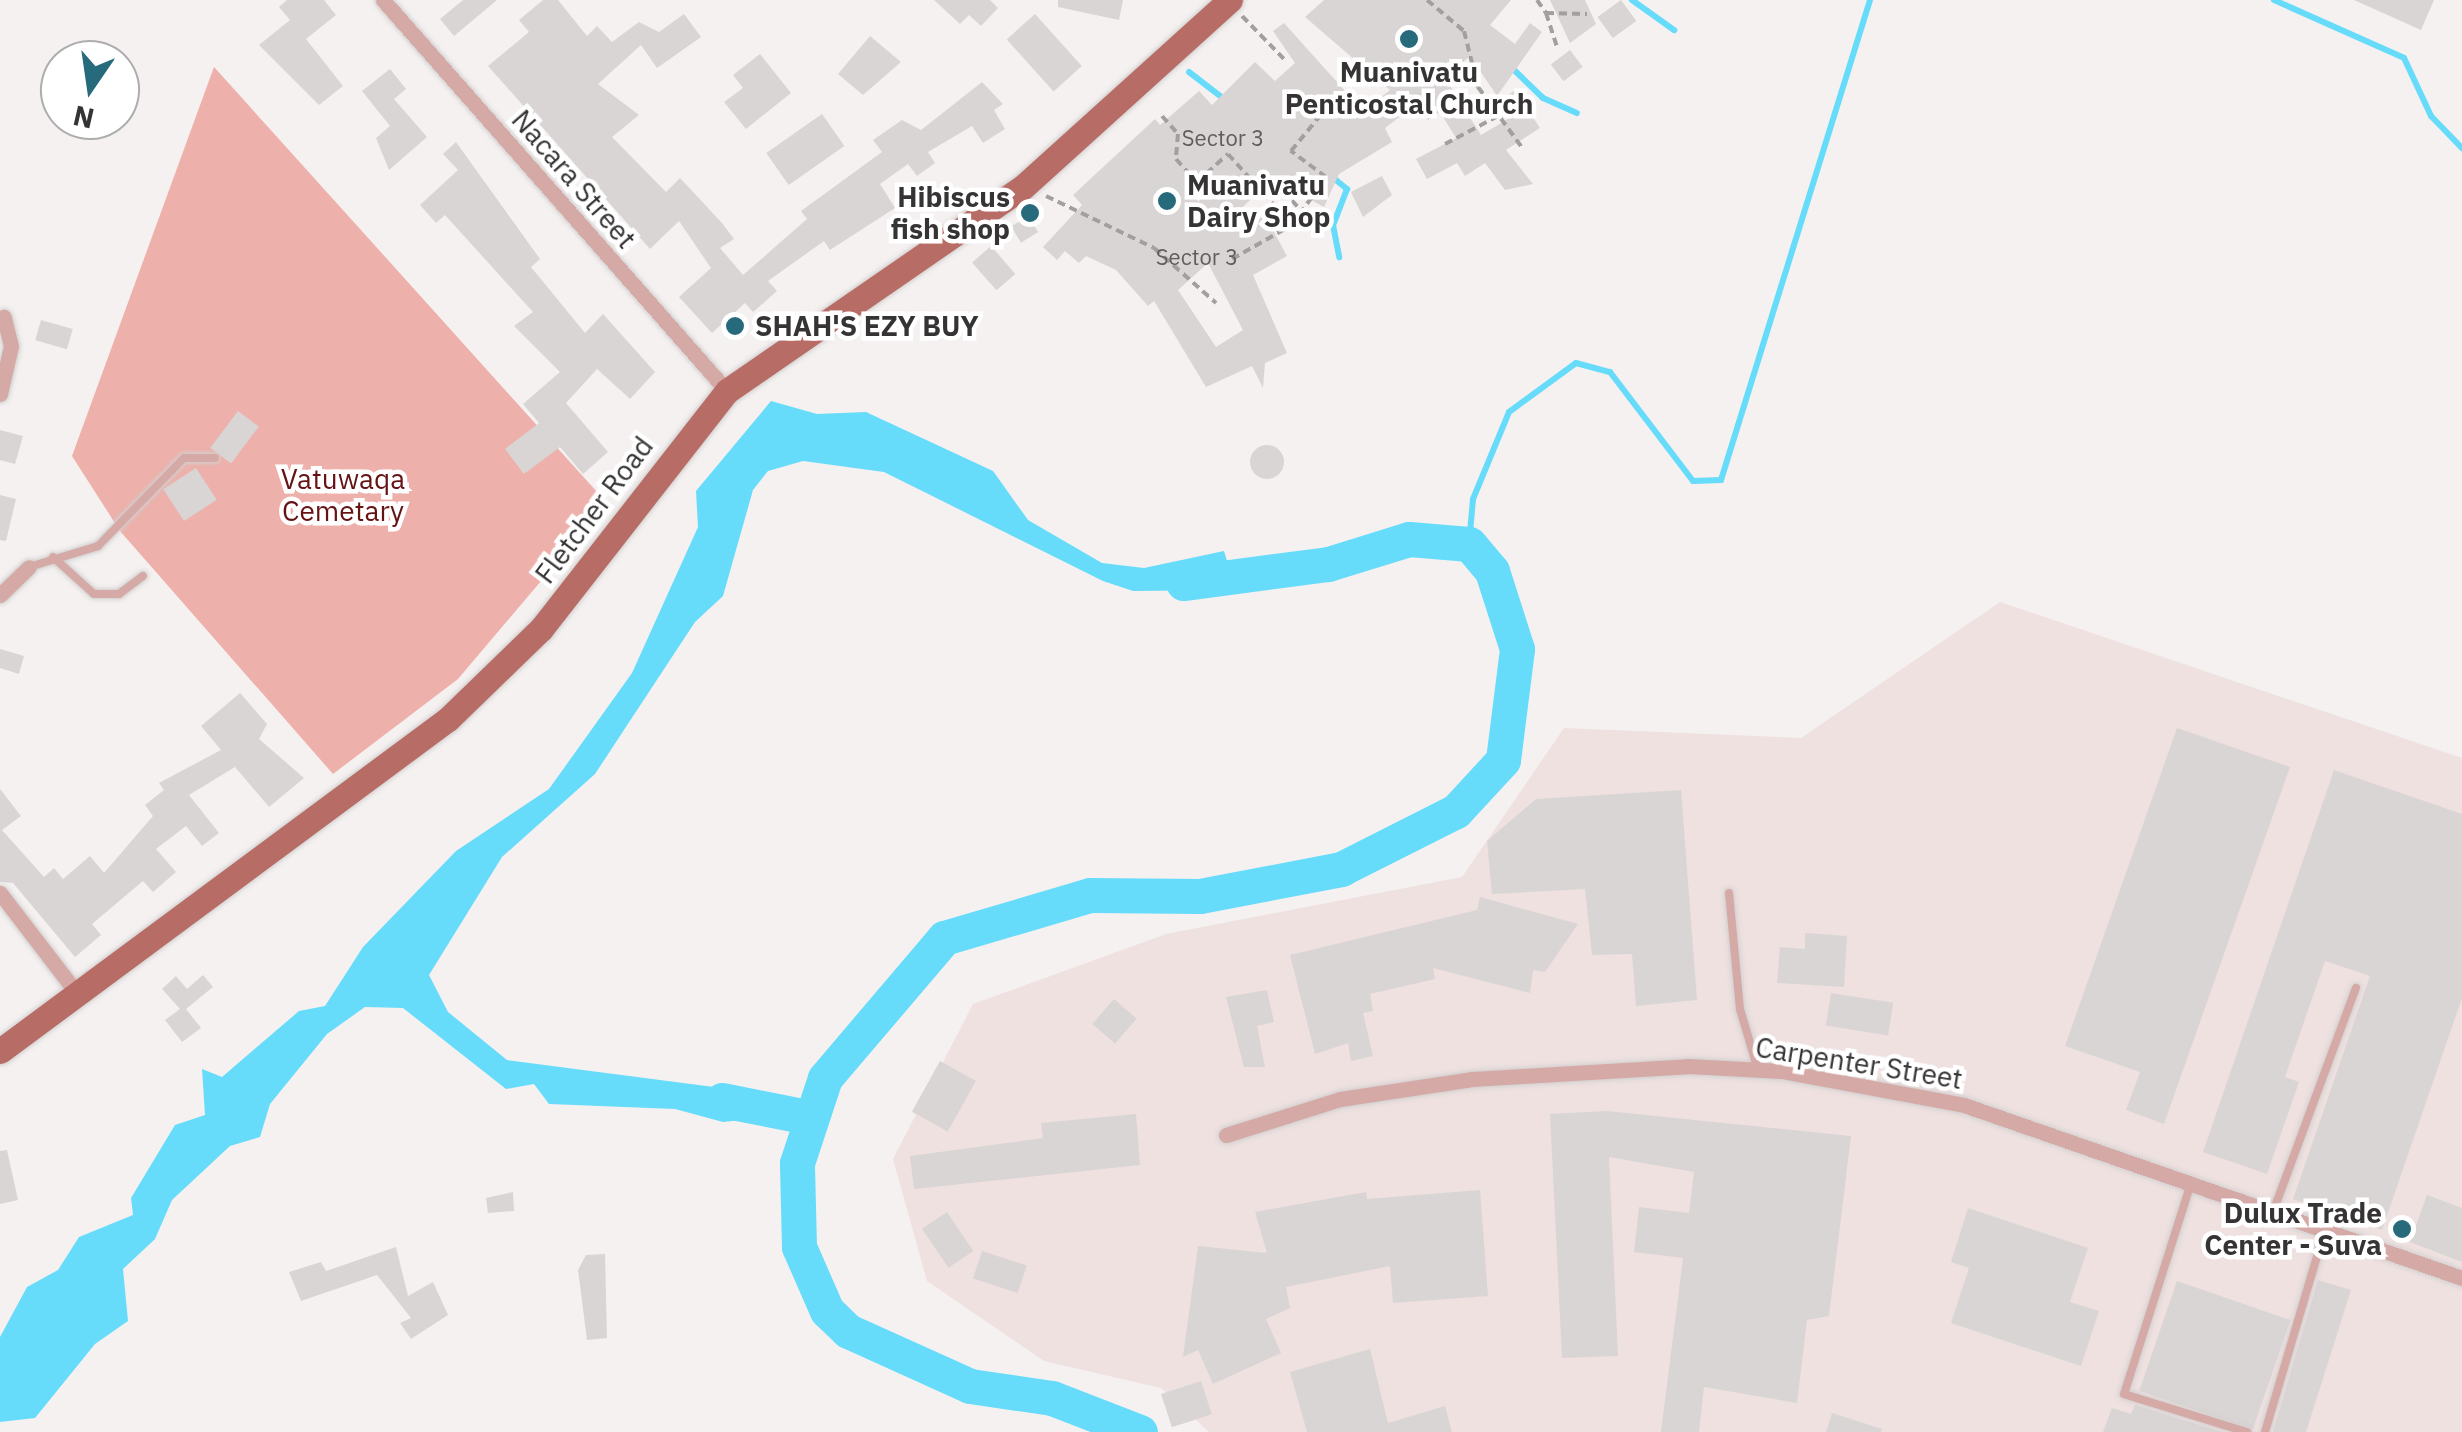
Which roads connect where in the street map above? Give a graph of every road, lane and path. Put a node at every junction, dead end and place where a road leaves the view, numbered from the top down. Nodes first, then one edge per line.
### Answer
1 (384, 0) edge
2 (1427, 0) edge
3 (1538, 0) edge
4 (1229, 1) edge
5 (1546, 13) junction
6 (1587, 14) dead end
7 (1558, 49) dead end
8 (1284, 59) dead end
9 (1324, 112) dead end
10 (1162, 116) dead end
11 (1498, 116) junction
12 (1445, 144) dead end
13 (1523, 148) dead end
14 (1197, 182) junction
15 (1023, 187) junction
16 (1283, 191) dead end
17 (1210, 196) dead end
18 (1305, 215) junction
19 (1292, 225) junction
20 (1232, 259) dead end
21 (1216, 304) dead end
22 (4, 317) dead end
23 (728, 391) junction
24 (0, 394) edge
25 (215, 458) dead end
26 (53, 557) junction
27 (29, 567) joint
28 (143, 576) dead end
29 (0, 595) edge
30 (0, 893) edge
31 (1728, 893) dead end
32 (2356, 988) dead end
33 (79, 996) junction
34 (9, 1045) edge
35 (1758, 1070) junction
36 (1226, 1135) dead end
37 (2191, 1183) junction
38 (2273, 1212) junction
39 (2325, 1230) junction
40 (2462, 1278) edge
41 (2247, 1432) edge
42 (2266, 1432) edge

1 - 23 street, Nacara Street
2 - 11 path
3 - 5 path
4 - 8 path
4 - 15 main road, Fletcher Road
5 - 6 path
5 - 7 path
9 - 18 path
10 - 14 path
11 - 12 path
11 - 13 path
14 - 17 path
14 - 19 path
15 - 21 path
15 - 23 main road, Fletcher Road
16 - 18 path
18 - 19 path
19 - 20 path
22 - 24 street
23 - 33 main road, Fletcher Road
25 - 26 lane
26 - 27 lane
26 - 28 lane
27 - 29 street
30 - 33 street
31 - 35 lane
32 - 38 lane
33 - 34 main road, Fletcher Road
35 - 36 street, Carpenter Street
35 - 37 street, Carpenter Street
37 - 38 street, Carpenter Street
37 - 41 lane
38 - 39 street, Carpenter Street
39 - 40 street, Carpenter Street
39 - 42 lane

